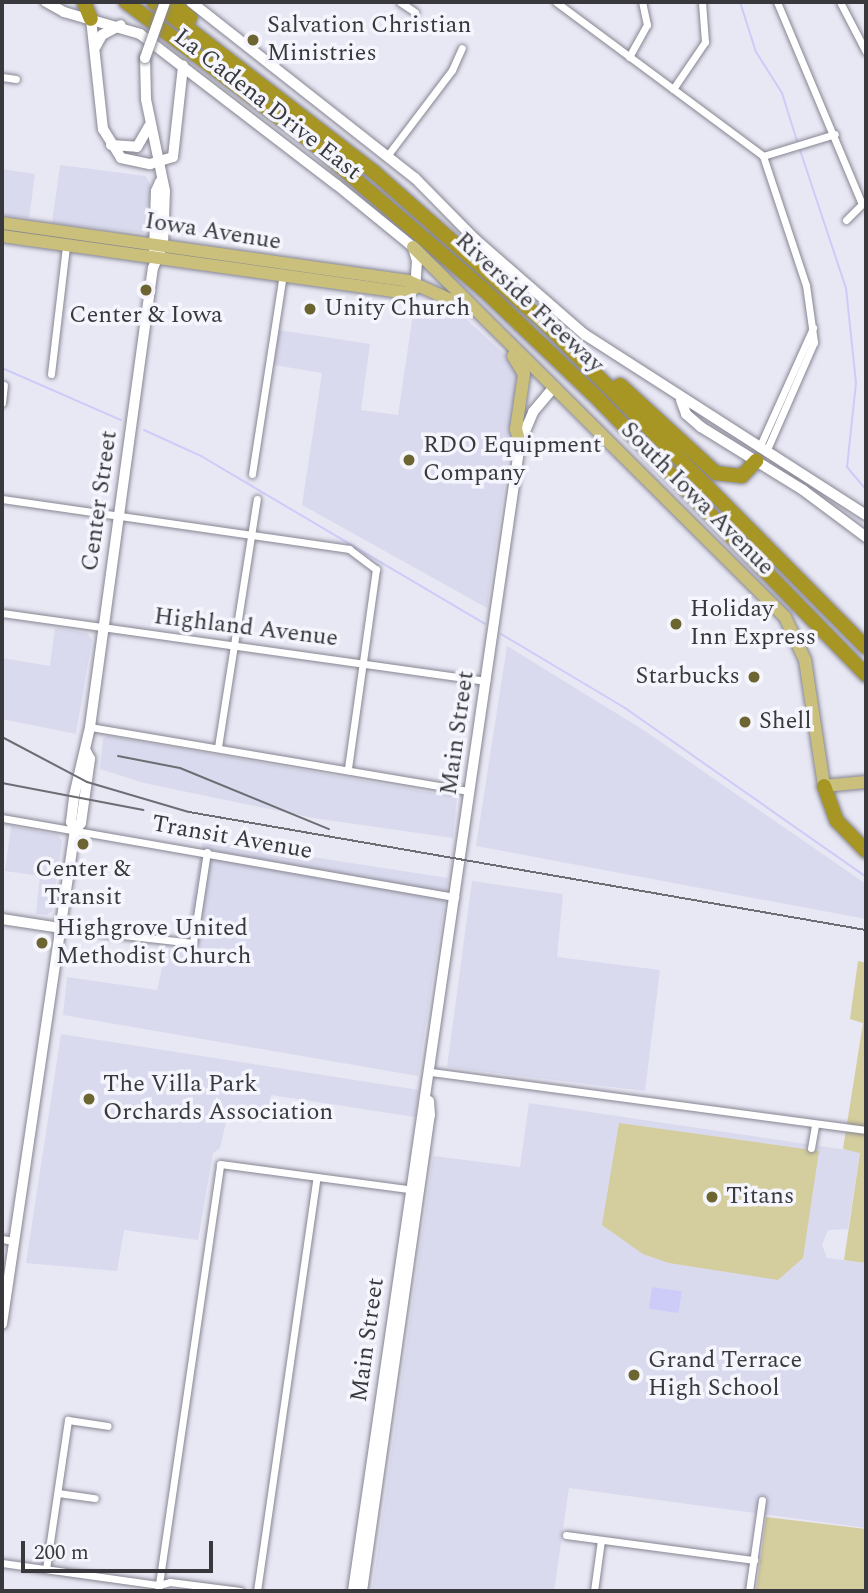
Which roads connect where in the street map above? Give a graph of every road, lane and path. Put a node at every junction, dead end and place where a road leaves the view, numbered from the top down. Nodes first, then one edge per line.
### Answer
1 (46, 2) edge
2 (84, 2) edge
3 (127, 2) edge
4 (153, 2) edge
5 (165, 2) edge
6 (171, 2) edge
7 (191, 2) edge
8 (400, 2) edge
9 (556, 2) edge
10 (642, 2) edge
11 (702, 2) edge
12 (777, 2) edge
13 (840, 2) edge
14 (415, 12) dead end
15 (91, 19) junction
16 (121, 25) junction
17 (96, 46) junction
18 (462, 48) dead end
19 (866, 52) edge
20 (225, 54) junction
21 (629, 57) junction
22 (183, 66) junction
23 (2, 77) edge
24 (16, 79) dead end
25 (673, 89) junction
26 (150, 119) junction
27 (835, 134) junction
28 (111, 145) junction
29 (387, 156) junction
30 (763, 156) junction
31 (159, 164) junction
32 (864, 202) edge
33 (846, 220) dead end
34 (2, 223) edge
35 (2, 236) edge
36 (157, 244) junction
37 (66, 246) junction
38 (413, 247) junction
39 (156, 258) junction
40 (284, 269) junction
41 (415, 288) junction
42 (485, 318) junction
43 (546, 324) junction
44 (496, 330) junction
45 (51, 374) dead end
46 (4, 385) dead end
47 (554, 387) junction
48 (2, 403) edge
49 (520, 443) junction
50 (761, 453) junction
51 (252, 474) dead end
52 (2, 499) edge
53 (257, 499) dead end
54 (866, 516) edge
55 (119, 518) junction
56 (251, 534) junction
57 (866, 537) edge
58 (2, 613) edge
59 (104, 628) junction
60 (234, 645) junction
61 (866, 647) edge
62 (363, 662) junction
63 (864, 675) edge
64 (486, 681) junction
65 (90, 727) junction
66 (218, 747) junction
67 (348, 769) junction
68 (866, 782) edge
69 (824, 786) junction
70 (470, 791) junction
71 (2, 817) edge
72 (75, 830) junction
73 (866, 841) edge
74 (866, 850) edge
75 (207, 852) junction
76 (455, 897) junction
77 (2, 919) edge
78 (61, 928) junction
79 (431, 1072) junction
80 (814, 1125) junction
81 (866, 1130) edge
82 (811, 1148) dead end
83 (317, 1177) junction
84 (415, 1190) junction
85 (2, 1240) edge
86 (14, 1241) junction
87 (2, 1324) edge
88 (108, 1426) dead end
89 (58, 1493) junction
90 (95, 1498) dead end
91 (762, 1500) dead end
92 (566, 1535) dead end
93 (601, 1540) junction
94 (754, 1560) junction
95 (2, 1563) edge
96 (46, 1569) junction
97 (159, 1588) edge
98 (240, 1591) edge
99 (257, 1591) edge
100 (353, 1591) edge
101 (362, 1591) edge
102 (594, 1591) edge
103 (749, 1591) edge

1 - 15 main road, La Cadena Drive East
2 - 15 highway
3 - 63 highway, Riverside Freeway
4 - 20 highway, Riverside Freeway
5 - 26 main road, Center Street, bridge
6 - 20 highway
7 - 29 main road
8 - 14 street
9 - 21 street
10 - 21 street
11 - 25 street
12 - 27 street
13 - 19 street
15 - 16 main road, La Cadena Drive East
15 - 17 main road
16 - 17 main road
16 - 22 main road, La Cadena Drive East
17 - 28 main road
18 - 29 street
20 - 43 highway, Riverside Freeway
21 - 25 street
22 - 31 main road
22 - 38 main road, La Cadena Drive East
23 - 24 street
25 - 30 street
26 - 28 main road
26 - 31 main road, Center Street
27 - 30 street
27 - 32 street
28 - 31 main road
29 - 50 main road
30 - 50 street
31 - 36 main road, Center Street
32 - 33 street
34 - 36 main road, Iowa Avenue
35 - 37 main road, Iowa Avenue
36 - 39 main road, Center Street
36 - 40 main road, Iowa Avenue
37 - 39 main road, Iowa Avenue
37 - 45 street
38 - 41 main road
38 - 42 main road
39 - 40 main road, Iowa Avenue
39 - 55 main road, Center Street
40 - 41 main road, Iowa Avenue
40 - 51 street
41 - 42 main road, Iowa Avenue
42 - 44 main road
43 - 50 highway
43 - 61 highway, Riverside Freeway
44 - 47 main road, South Iowa Avenue
44 - 49 main road
46 - 48 street
47 - 49 main road, Main Street
47 - 69 main road, South Iowa Avenue
49 - 64 main road, Main Street
50 - 54 main road
50 - 57 main road
52 - 55 street
53 - 56 street
55 - 56 street
55 - 59 main road, Center Street
56 - 60 street
56 - 62 street
58 - 59 street, Highland Avenue
59 - 60 street, Highland Avenue
59 - 65 main road, Center Street
60 - 62 street, Highland Avenue
60 - 66 street
62 - 64 street, Highland Avenue
62 - 67 street
64 - 70 main road, Main Street
65 - 66 street
65 - 72 main road, Center Street
66 - 67 street
67 - 70 street
68 - 69 main road
69 - 73 highway
69 - 74 highway
70 - 76 main road, Main Street
71 - 72 street, Transit Avenue
72 - 75 street, Transit Avenue
72 - 78 main road, Center Street
75 - 76 street, Transit Avenue
75 - 78 street
76 - 79 main road, Main Street
77 - 78 main road
78 - 86 main road, Center Street
79 - 80 street
79 - 84 main road, Main Street
80 - 81 street
80 - 82 street
83 - 84 street
83 - 97 street
83 - 99 street
84 - 100 main road, Main Street
84 - 101 main road, Main Street
85 - 86 street
86 - 87 main road, Center Street
88 - 89 street
89 - 90 street
89 - 96 street
91 - 94 street
92 - 93 street
93 - 94 street
93 - 102 street
94 - 103 street
95 - 96 street
96 - 97 street
97 - 98 street

